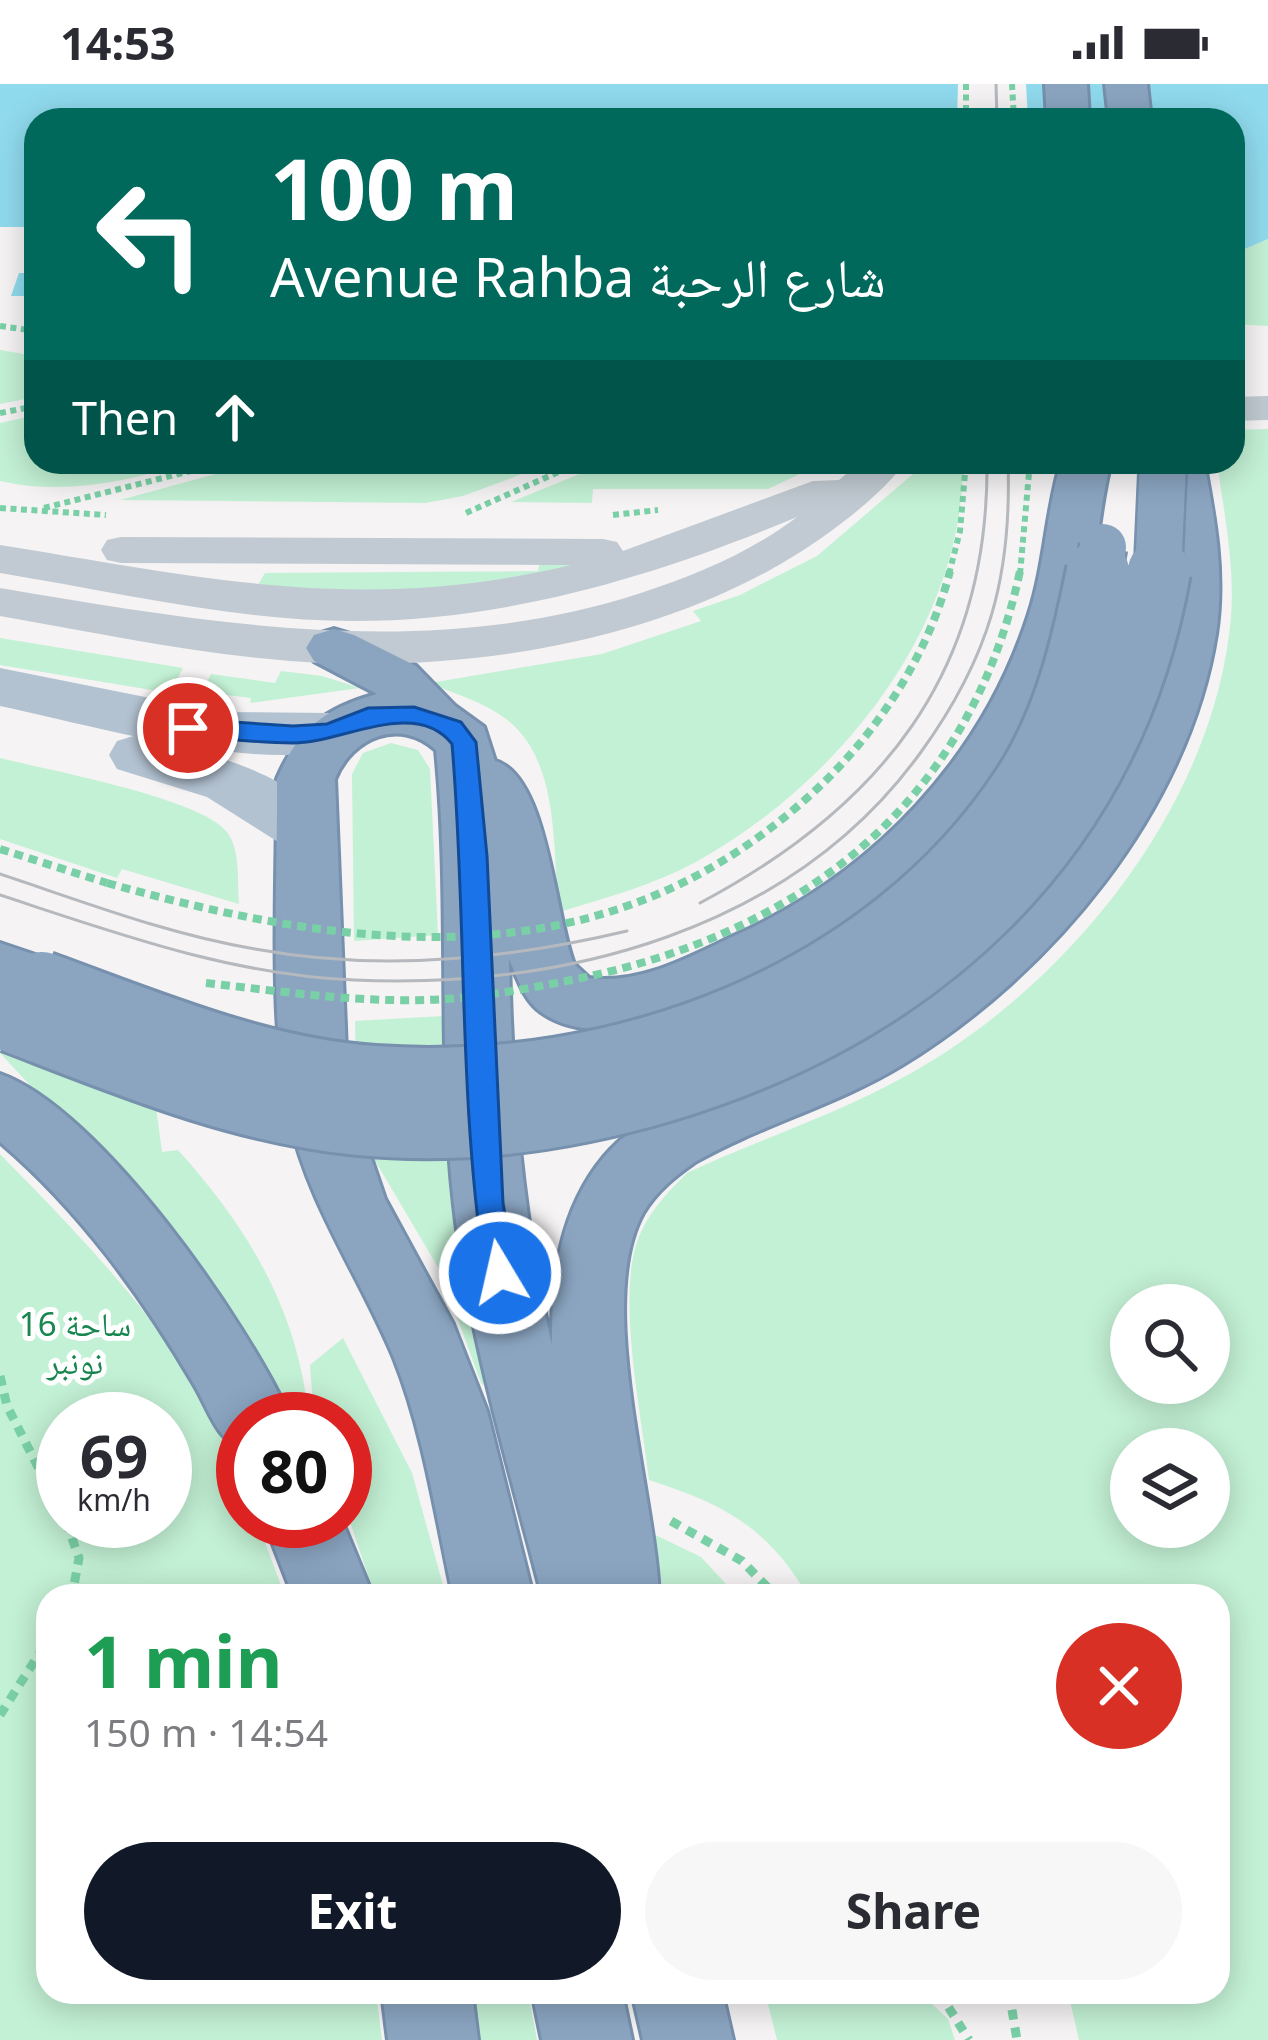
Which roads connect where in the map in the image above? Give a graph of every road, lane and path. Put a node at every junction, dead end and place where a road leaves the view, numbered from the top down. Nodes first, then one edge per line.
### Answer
1 (178, 474) edge
2 (554, 474) edge
3 (858, 474) edge
4 (870, 474) edge
5 (965, 474) edge
6 (1030, 474) edge
7 (1084, 474) edge
8 (1097, 474) edge
9 (1163, 474) edge
10 (1181, 474) edge
11 (30, 511) dead end
12 (459, 517) dead end
13 (121, 550) dead end
14 (0, 559) edge
15 (645, 559) junction
16 (0, 602) edge
17 (334, 649) junction
18 (0, 687) edge
19 (0, 726) edge
20 (330, 733) junction
21 (450, 739) junction
22 (306, 832) junction
23 (0, 850) edge
24 (202, 982) dead end
25 (13, 997) edge
26 (0, 1102) edge
27 (0, 1376) edge
28 (238, 1392) edge
29 (36, 1463) edge
30 (653, 1517) dead end
31 (75, 1548) edge
32 (314, 1548) edge
33 (74, 1584) edge
34 (328, 1584) edge
35 (490, 1584) edge
36 (579, 1584) edge
37 (618, 1584) edge
38 (764, 1584) edge
39 (36, 1658) edge
40 (0, 1714) edge
41 (428, 2004) edge
42 (580, 2004) edge
43 (680, 2004) edge
44 (946, 2004) edge
45 (1011, 2004) edge
46 (433, 2040) edge
47 (587, 2040) edge
48 (688, 2040) edge
49 (969, 2040) edge
50 (1017, 2040) edge

1 - 11 path
2 - 12 path
3 - 15 street
4 - 17 street
5 - 23 path, bridge
6 - 24 path, bridge
7 - 21 highway
8 - 25 highway, bridge
9 - 25 highway, bridge
10 - 37 highway
13 - 15 street
14 - 15 street
16 - 17 street
17 - 21 highway
18 - 20 main road
19 - 22 main road
20 - 21 highway
20 - 22 highway
21 - 36 highway
22 - 35 highway
26 - 28 highway
27 - 29 path
30 - 38 path
31 - 33 path
32 - 34 highway
39 - 40 path
41 - 46 highway
42 - 47 highway
43 - 48 highway
44 - 49 path
45 - 50 path

